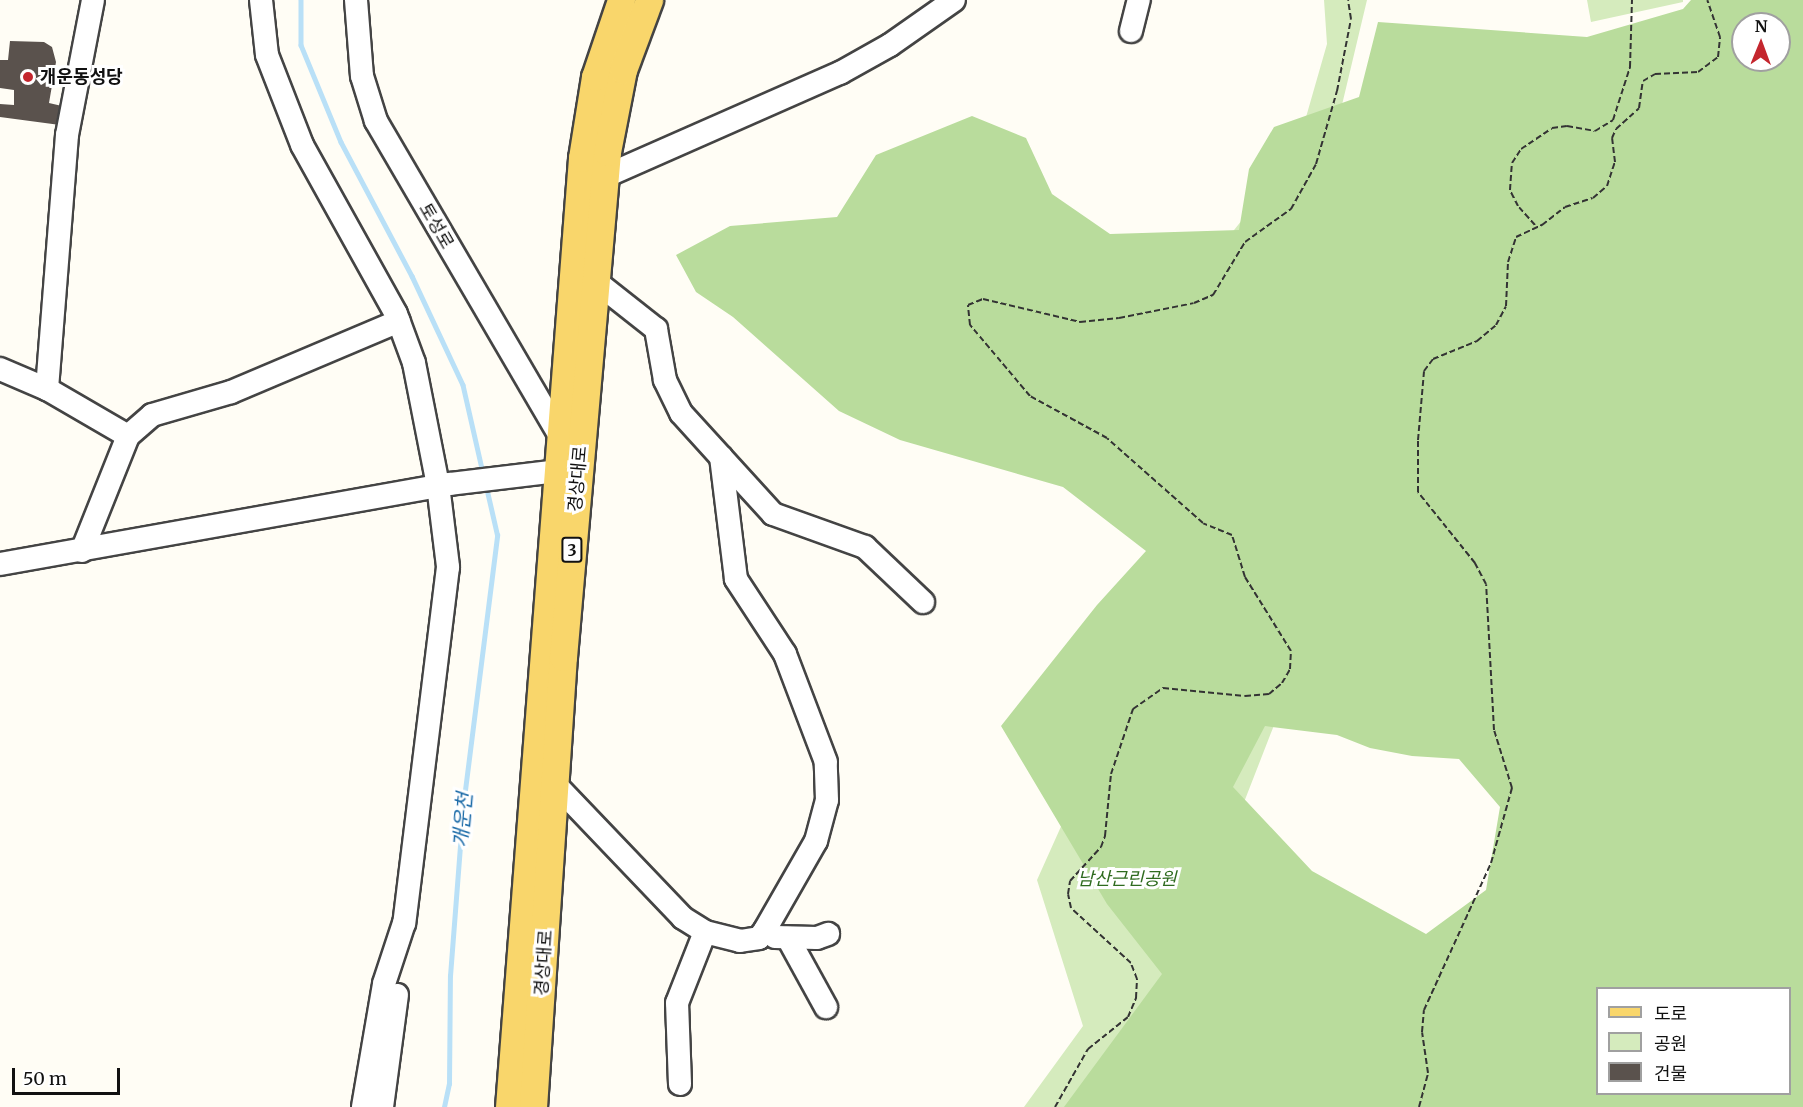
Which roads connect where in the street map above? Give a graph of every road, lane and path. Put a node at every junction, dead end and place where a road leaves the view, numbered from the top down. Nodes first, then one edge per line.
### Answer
1 (93, 0) edge
2 (261, 0) edge
3 (356, 0) edge
4 (621, 0) edge
5 (648, 0) edge
6 (954, 0) edge
7 (1138, 0) edge
8 (1348, 0) edge
9 (1632, 0) edge
10 (1707, 0) edge
11 (1131, 31) dead end
12 (606, 176) junction
13 (1535, 225) junction
14 (596, 281) junction
15 (399, 321) junction
16 (0, 369) edge
17 (47, 389) junction
18 (128, 436) junction
19 (561, 437) junction
20 (721, 456) junction
21 (568, 470) junction
22 (444, 484) junction
23 (82, 550) junction
24 (0, 564) edge
25 (923, 602) dead end
26 (555, 784) junction
27 (405, 924) junction
28 (705, 932) junction
29 (762, 934) junction
30 (828, 934) dead end
31 (788, 938) junction
32 (826, 1007) dead end
33 (680, 1084) dead end
34 (363, 1107) edge
35 (382, 1107) edge
36 (509, 1107) edge
37 (533, 1107) edge
38 (1055, 1107) edge
39 (1419, 1107) edge

1 - 17 street
2 - 15 street
3 - 19 street, 토성로
4 - 19 main road, 경상대로 / 3
5 - 12 main road, 경상대로 / 3
6 - 12 street
7 - 11 street
8 - 38 path
9 - 13 path
10 - 13 path
12 - 14 main road, 경상대로 / 3
13 - 39 path
14 - 20 street
14 - 21 main road, 경상대로 / 3
15 - 18 street
15 - 22 street
16 - 17 street
17 - 18 street
18 - 23 street
19 - 21 main road, 경상대로 / 3
20 - 25 street
20 - 29 street
21 - 22 street
21 - 26 main road, 경상대로 / 3
21 - 36 main road, 경상대로 / 3
22 - 23 street
22 - 27 street
23 - 24 street
26 - 28 street
26 - 37 main road, 경상대로 / 3
27 - 34 street
27 - 35 street
28 - 29 street
28 - 33 street
29 - 31 street
30 - 31 street
31 - 32 street

